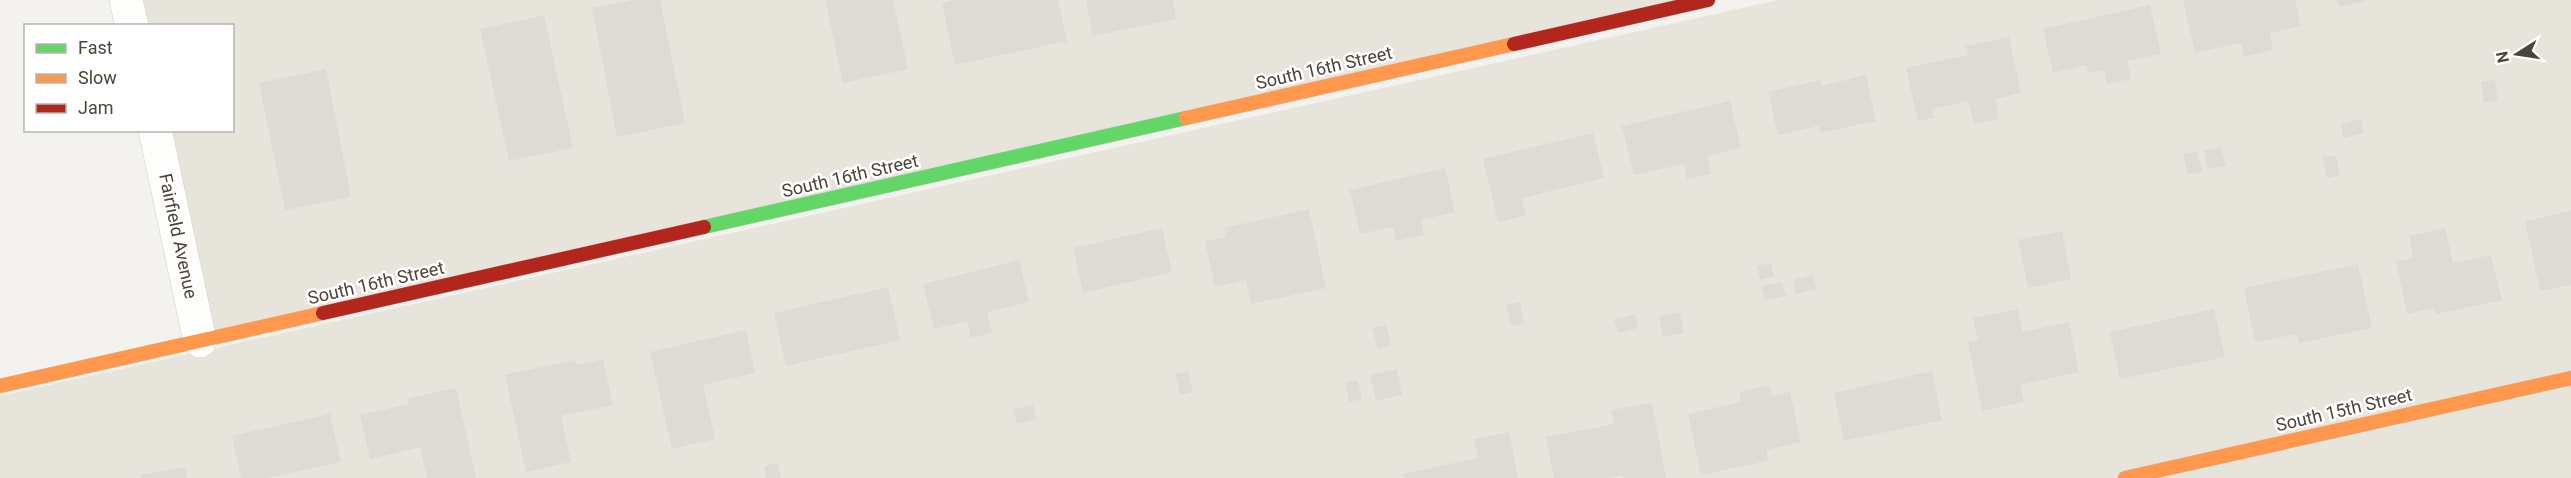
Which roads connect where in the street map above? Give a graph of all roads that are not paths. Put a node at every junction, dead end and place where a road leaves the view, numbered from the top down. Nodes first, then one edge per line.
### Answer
1 (126, 0) edge
2 (1708, 0) edge
3 (132, 24) edge
4 (154, 132) edge
5 (200, 341) junction
6 (2571, 378) edge
7 (0, 386) edge
8 (2125, 478) edge

1 - 3 street
2 - 5 street, South 16th Street
4 - 5 street, Fairfield Avenue
5 - 7 street, South 16th Street
6 - 8 street, South 15th Street

